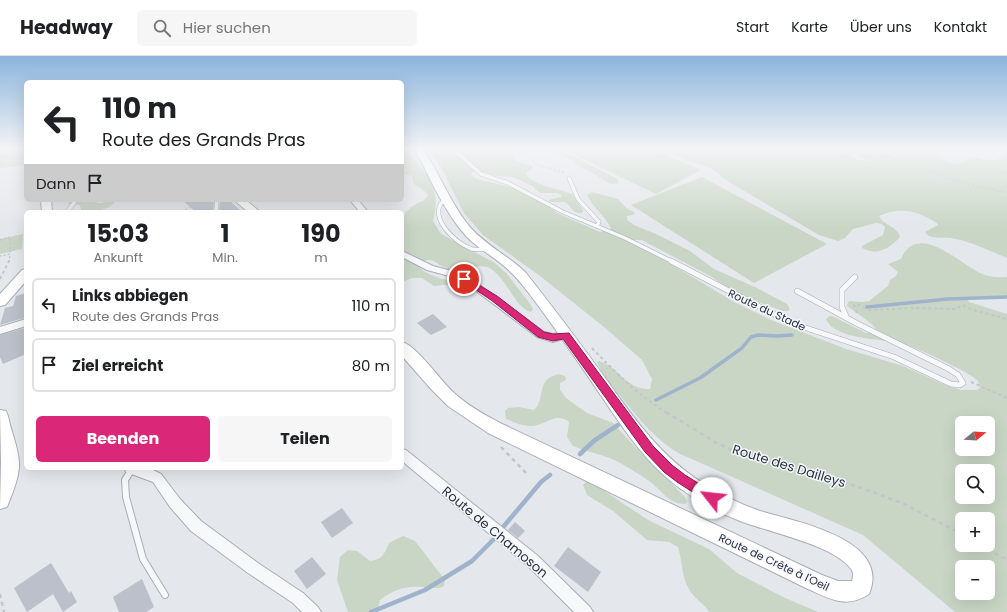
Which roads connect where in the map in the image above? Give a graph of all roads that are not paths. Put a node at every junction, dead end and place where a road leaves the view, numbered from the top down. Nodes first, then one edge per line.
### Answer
1 (433, 175) edge
2 (484, 175) edge
3 (569, 178) road end
4 (242, 202) edge
5 (356, 202) edge
6 (252, 210) edge
7 (362, 210) edge
8 (597, 226) junction
9 (404, 255) edge
10 (24, 275) edge
11 (855, 277) dead end
12 (797, 291) dead end
13 (1, 302) edge
14 (850, 319) junction
15 (24, 323) edge
16 (0, 331) edge
17 (567, 338) junction
18 (404, 349) edge
19 (0, 416) edge
20 (404, 456) edge
21 (130, 470) edge
22 (136, 470) edge
23 (0, 501) edge
24 (165, 595) dead end
25 (313, 612) edge
26 (585, 612) edge

1 - 17 street, Route de Crête à l'Oeil
2 - 8 lane, Route du Stade
3 - 8 lane
4 - 6 street
5 - 7 street
8 - 14 lane, Route du Stade
9 - 17 street
10 - 13 street
11 - 14 lane
12 - 14 lane
15 - 16 street
17 - 18 street, Route de Crête à l'Oeil
19 - 23 street
20 - 26 street, Route de Chamoson
21 - 24 lane
22 - 25 street

